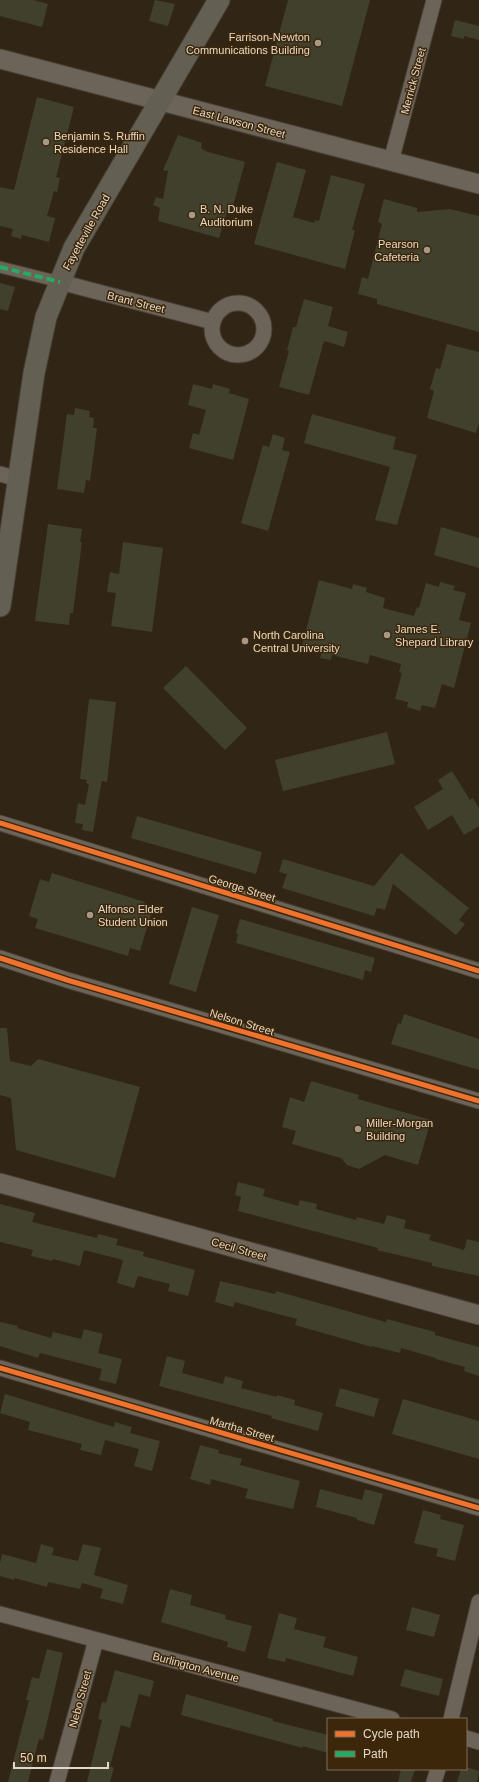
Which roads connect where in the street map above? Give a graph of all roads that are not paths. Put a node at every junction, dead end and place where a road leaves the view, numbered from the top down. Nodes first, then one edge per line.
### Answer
1 (219, 0) edge
2 (434, 0) edge
3 (0, 59) edge
4 (160, 100) junction
5 (391, 161) junction
6 (479, 184) edge
7 (0, 266) edge
8 (60, 282) junction
9 (213, 322) dead end
10 (9, 477) edge
11 (0, 606) edge
12 (0, 823) edge
13 (0, 958) edge
14 (479, 971) edge
15 (479, 1101) edge
16 (0, 1183) edge
17 (479, 1315) edge
18 (0, 1368) edge
19 (479, 1508) edge
20 (479, 1602) edge
21 (0, 1614) edge
22 (96, 1640) junction
23 (388, 1718) edge
24 (451, 1718) edge
25 (467, 1738) edge
26 (479, 1742) edge
27 (438, 1770) edge
28 (57, 1782) edge
29 (434, 1782) edge

1 - 4 main road, Fayetteville Road
2 - 5 street, Merrick Street
3 - 4 street, East Lawson Street
4 - 5 street, East Lawson Street
4 - 8 main road, Fayetteville Road
5 - 6 street, East Lawson Street
7 - 8 street
8 - 9 street, Brant Street
8 - 10 main road, Fayetteville Road
10 - 11 main road, Fayetteville Road
12 - 14 street, George Street
13 - 15 street, Nelson Street
16 - 17 street, Cecil Street
18 - 19 street, Martha Street
20 - 24 street
21 - 22 street, Burlington Avenue
22 - 23 street, Burlington Avenue
22 - 28 street, Nebo Street
25 - 26 street
27 - 29 street

